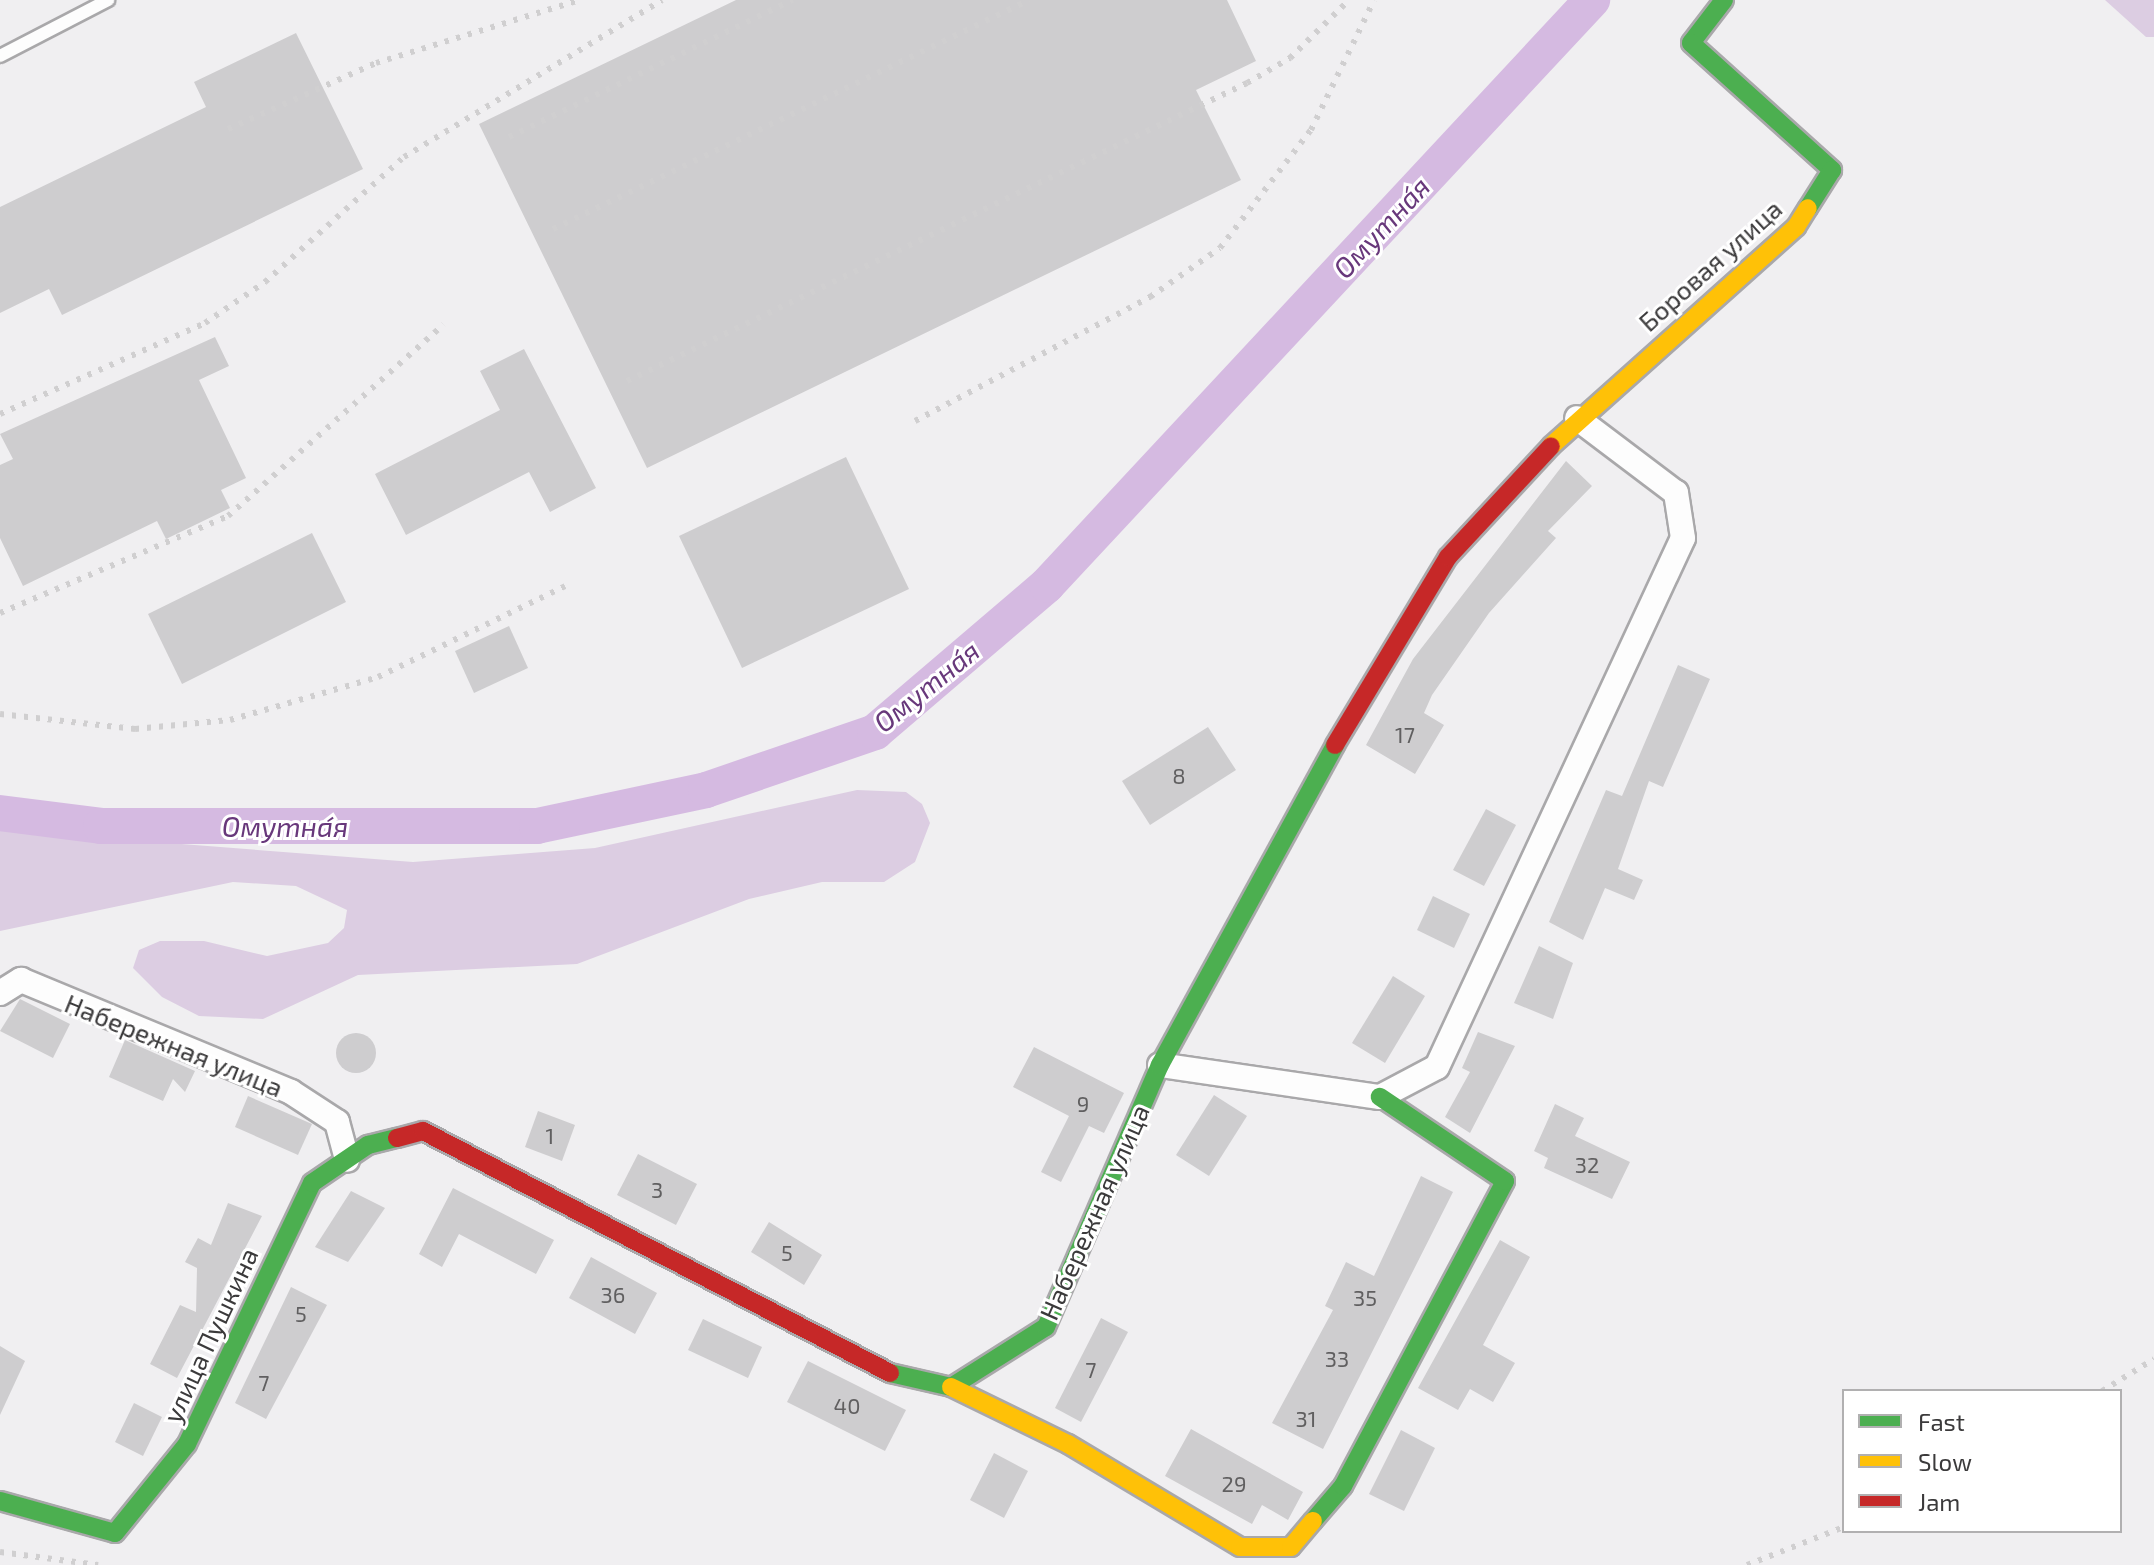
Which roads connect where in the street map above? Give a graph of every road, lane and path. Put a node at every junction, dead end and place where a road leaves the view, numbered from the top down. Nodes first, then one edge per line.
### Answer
1 (108, 0) edge
2 (1724, 0) edge
3 (0, 56) edge
4 (1577, 418) junction
5 (0, 993) edge
6 (1160, 1065) junction
7 (1380, 1097) junction
8 (347, 1160) junction
9 (951, 1387) junction
10 (0, 1501) edge

1 - 3 lane
2 - 4 street, Боровая улица
4 - 6 street, Набережная улица
4 - 7 street
5 - 8 street, Набережная улица
6 - 7 street
6 - 9 street, Набережная улица
7 - 9 street
8 - 9 street
8 - 10 street, улица Пушкина

